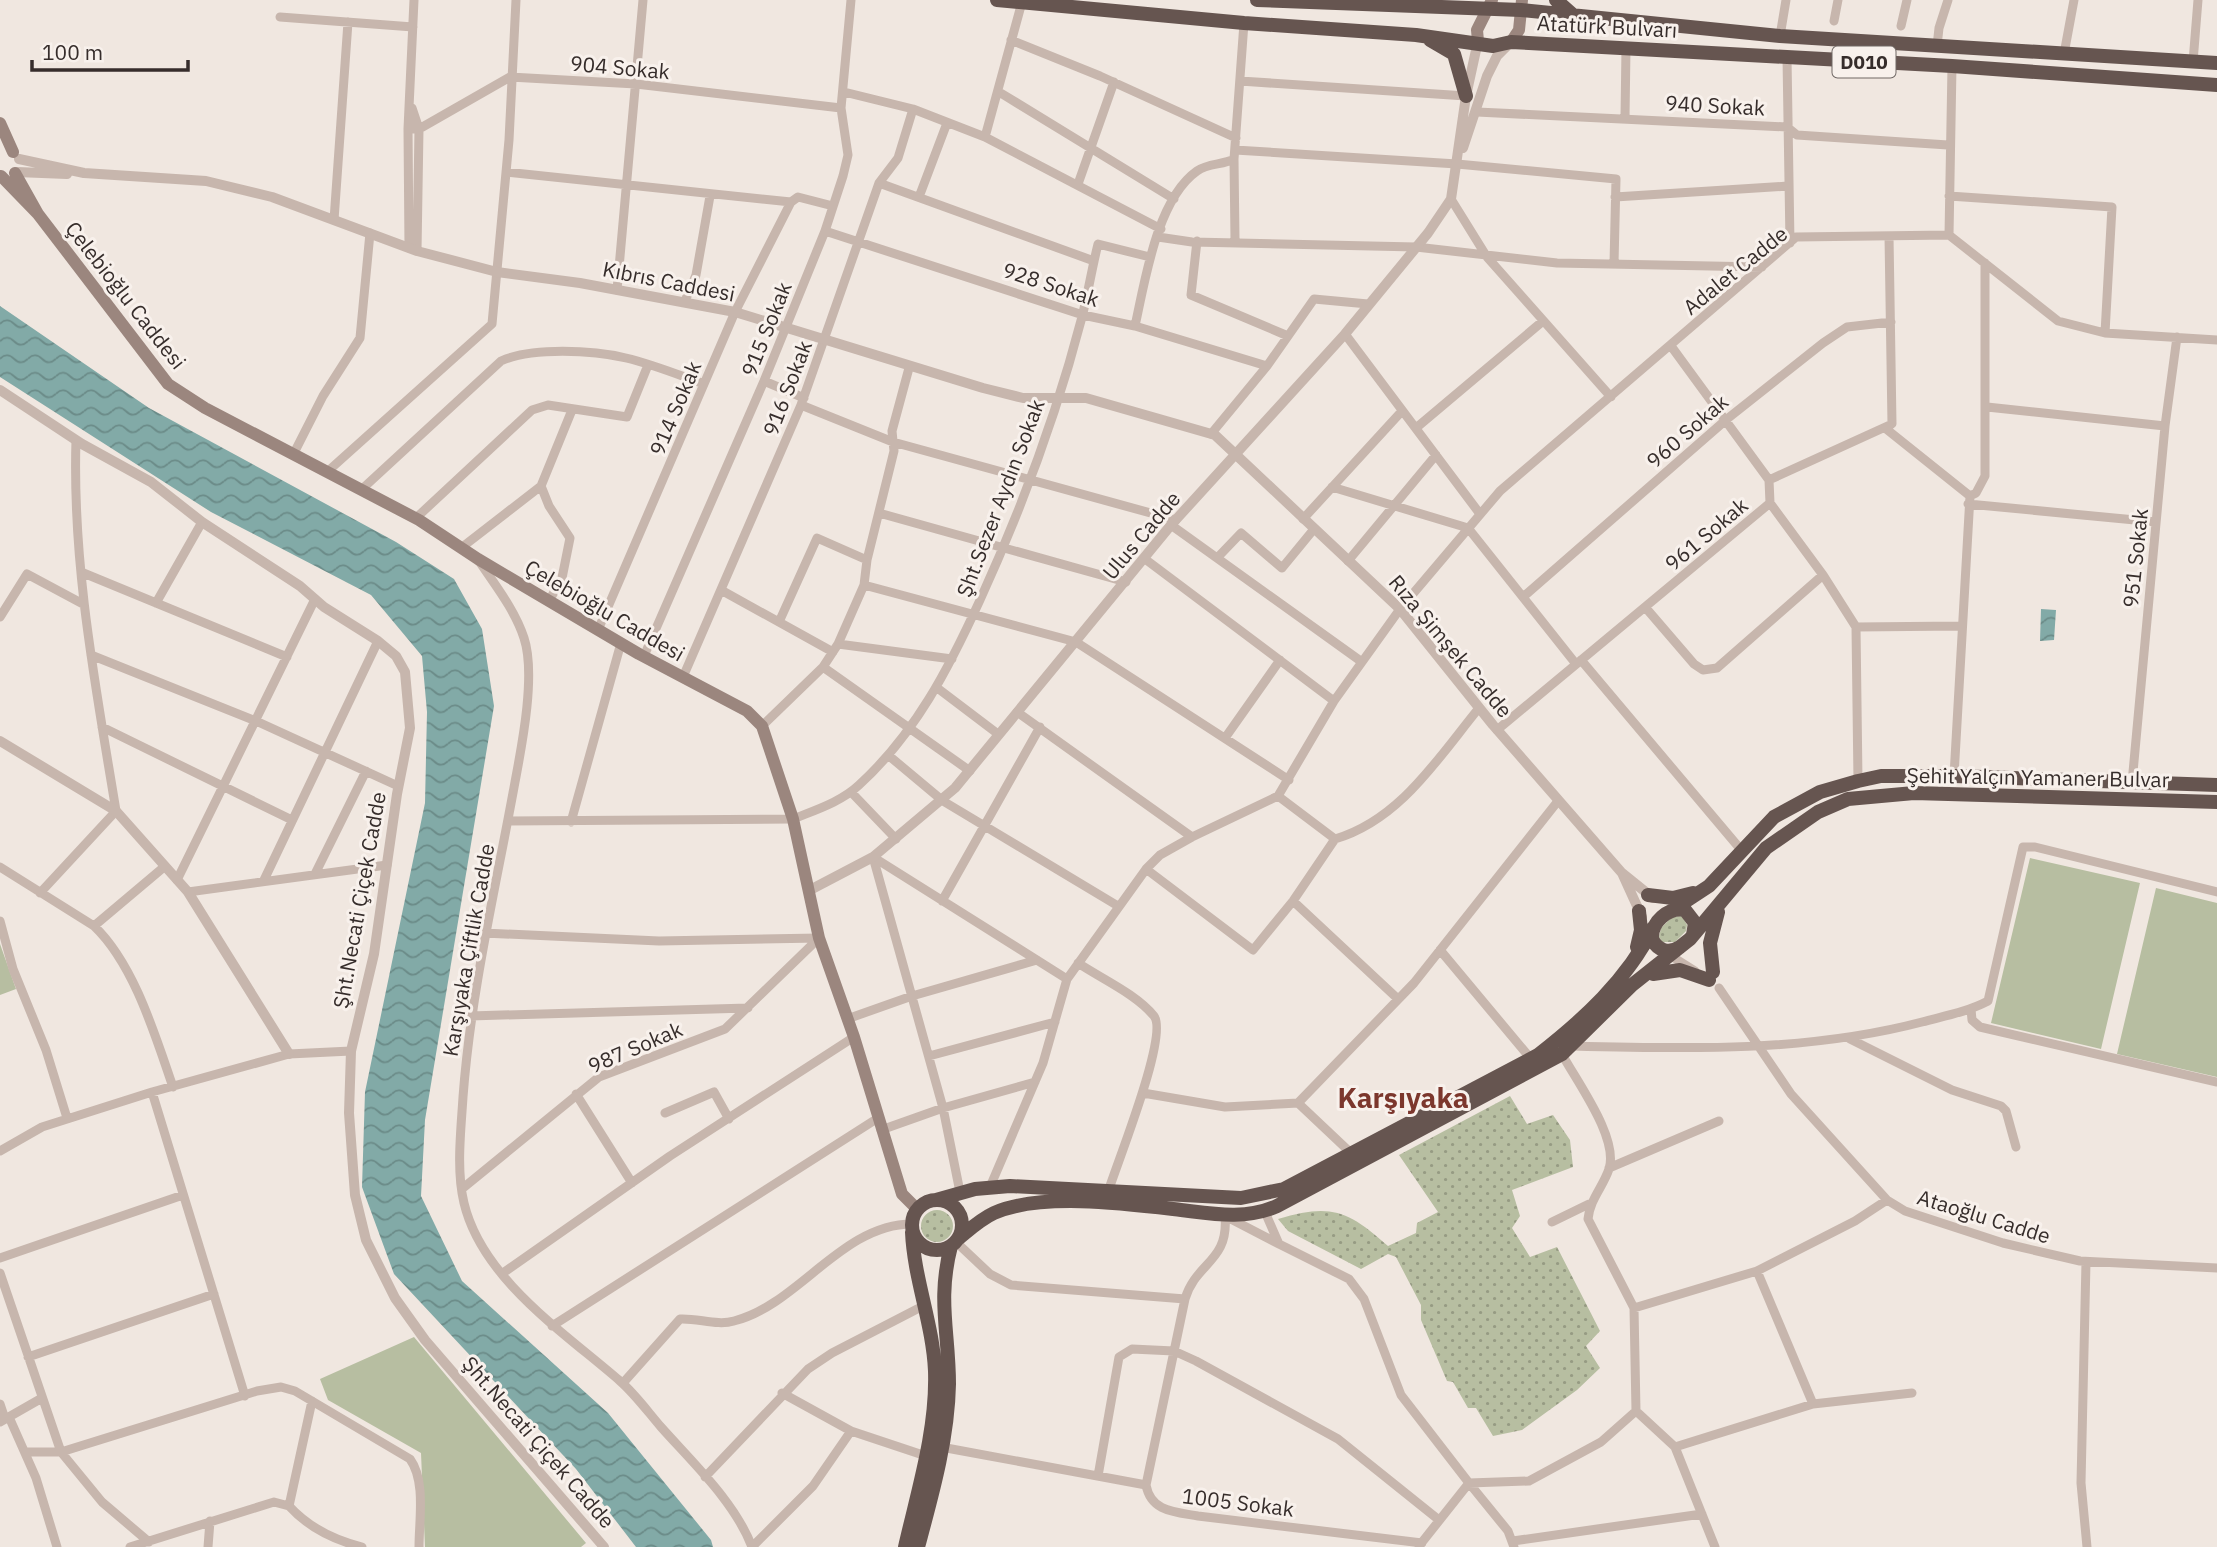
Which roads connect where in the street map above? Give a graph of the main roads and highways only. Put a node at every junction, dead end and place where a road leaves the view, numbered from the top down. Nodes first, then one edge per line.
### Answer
1 (997, 0) edge
2 (1257, 0) edge
3 (1556, 0) edge
4 (1022, 2) edge
5 (1336, 2) edge
6 (1490, 4) edge
7 (1521, 5) edge
8 (1573, 15) junction
9 (1416, 35) junction
10 (1478, 41) junction
11 (1511, 42) junction
12 (2217, 63) edge
13 (2217, 85) edge
14 (1466, 96) road end
15 (0, 123) edge
16 (10, 155) edge
17 (16, 173) road end
18 (1, 176) edge
19 (38, 214) junction
20 (2217, 785) edge
21 (2217, 802) edge
22 (1704, 890) junction
23 (1648, 895) road end
24 (1725, 898) junction
25 (1679, 909) junction
26 (1639, 911) road end
27 (1651, 934) junction
28 (1683, 941) junction
29 (1629, 966) junction
30 (1645, 976) junction
31 (936, 1200) junction
32 (917, 1209) junction
33 (912, 1228) junction
34 (955, 1242) junction
35 (905, 1547) edge
36 (918, 1547) edge

1 - 4 highway, Atatürk Bulvarı / D010
2 - 5 highway, Atatürk Bulvarı / D010
3 - 8 highway
4 - 9 highway, Atatürk Bulvarı / D010
5 - 6 highway, Atatürk Bulvarı / D010
6 - 7 highway, Atatürk Bulvarı / D010
6 - 10 main road
7 - 8 highway, Atatürk Bulvarı / D010
7 - 11 main road
8 - 12 highway, Atatürk Bulvarı / D010
9 - 10 highway, Atatürk Bulvarı / D010
9 - 14 highway
10 - 11 highway, Atatürk Bulvarı / D010
11 - 13 highway, Atatürk Bulvarı / D010
15 - 16 main road
17 - 19 main road, Çelebioğlu Caddesi
18 - 19 main road, Çelebioğlu Caddesi
19 - 32 main road, Çelebioğlu Caddesi
20 - 22 highway, Şehit Yalçın Yamaner Bulvar
21 - 24 highway, Şehit Yalçın Yamaner Bulvar
22 - 23 highway
22 - 25 highway, Şehit Yalçın Yamaner Bulvar
24 - 28 highway, Şehit Yalçın Yamaner Bulvar
24 - 30 highway
25 - 27 highway, Şehit Yalçın Yamaner Bulvar
25 - 28 highway
26 - 29 highway
27 - 28 highway
27 - 29 highway
28 - 30 highway, Şehit Yalçın Yamaner Bulvar
29 - 31 highway
30 - 34 highway, Şehit Yalçın Yamaner Bulvar
31 - 32 highway
31 - 34 highway
32 - 33 highway
33 - 34 highway
33 - 35 highway
34 - 36 highway

